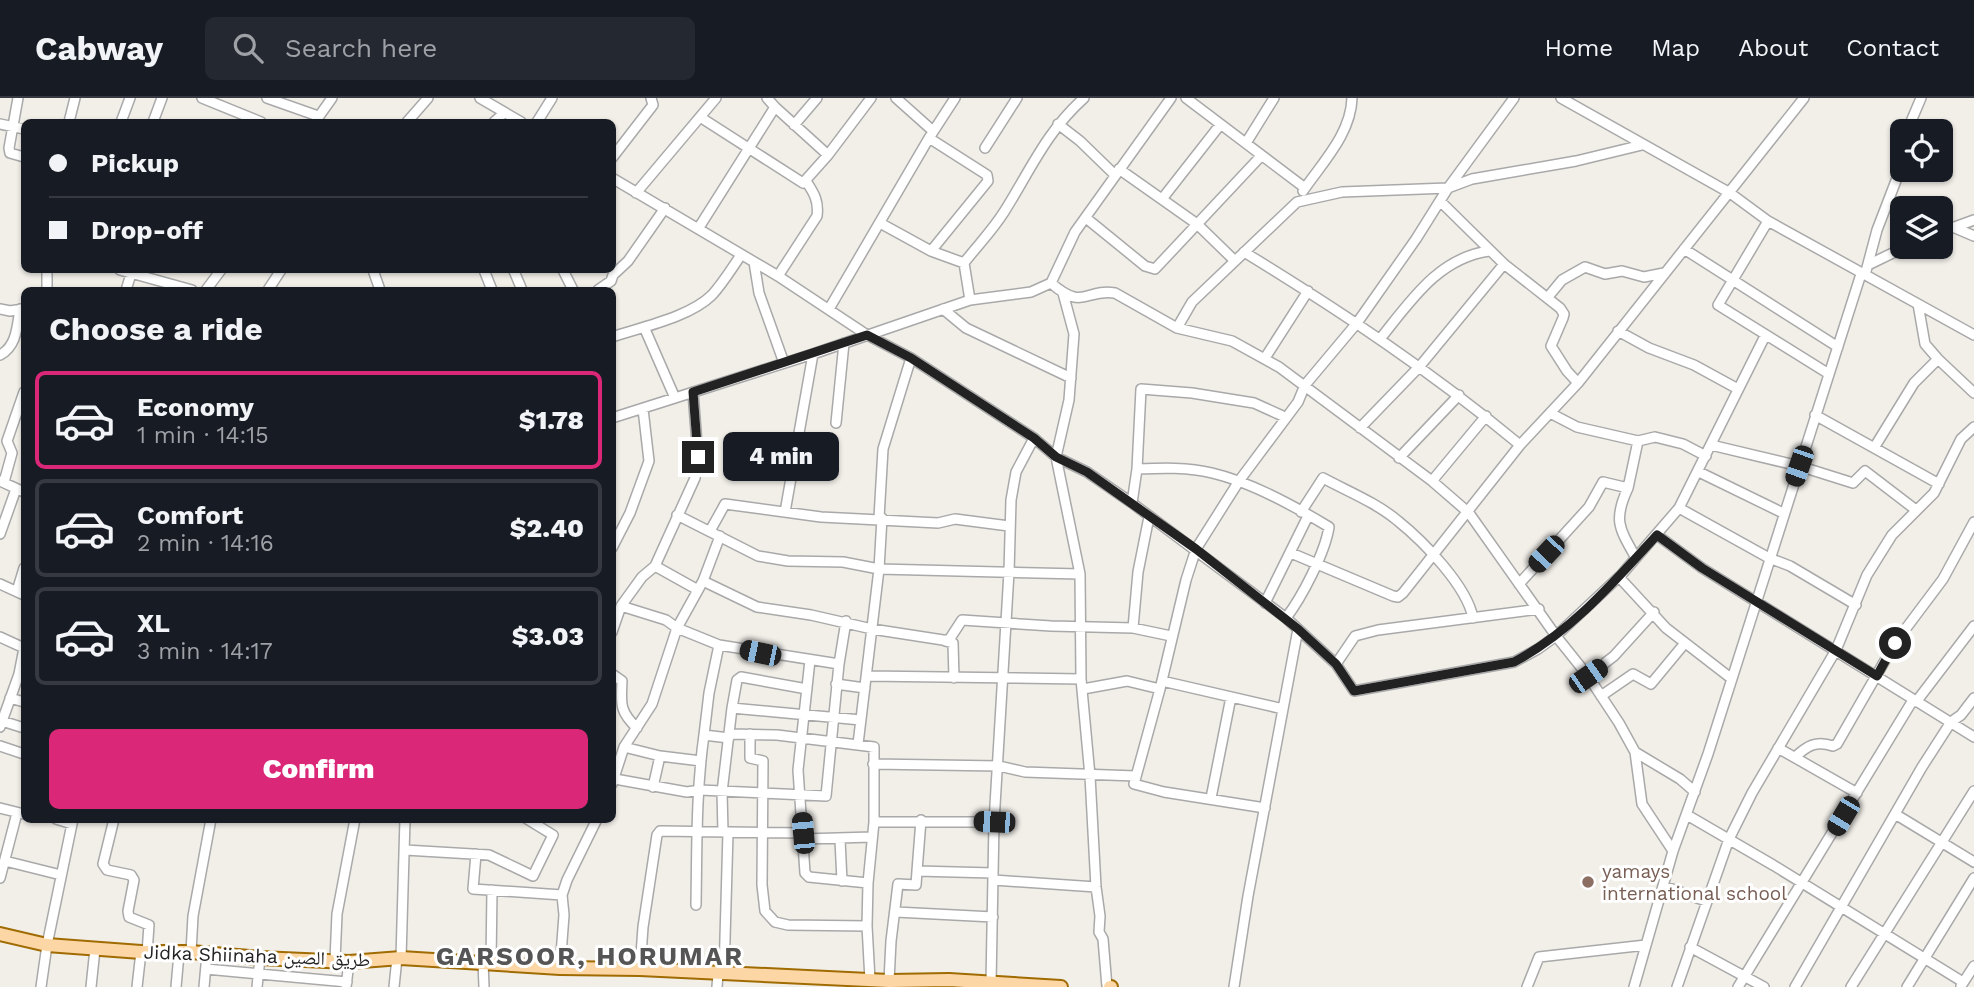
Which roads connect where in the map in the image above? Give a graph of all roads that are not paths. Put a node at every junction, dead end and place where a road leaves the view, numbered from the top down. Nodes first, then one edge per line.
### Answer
1 (18, 98) edge
2 (75, 98) edge
3 (130, 98) edge
4 (162, 98) edge
5 (202, 98) edge
6 (267, 98) edge
7 (332, 98) edge
8 (428, 98) edge
9 (480, 98) edge
10 (552, 98) edge
11 (651, 98) edge
12 (716, 98) edge
13 (766, 98) edge
14 (817, 98) edge
15 (871, 98) edge
16 (895, 98) edge
17 (955, 98) edge
18 (1017, 98) edge
19 (1084, 98) edge
20 (1171, 98) edge
21 (1186, 98) edge
22 (1274, 98) edge
23 (1352, 98) edge
24 (1514, 98) edge
25 (1561, 98) edge
26 (1804, 98) edge
27 (1921, 98) edge
28 (493, 102) edge
29 (775, 107) junction
30 (504, 113) junction
31 (700, 117) junction
32 (70, 119) edge
33 (122, 119) edge
34 (154, 119) edge
35 (254, 119) edge
36 (315, 119) edge
37 (318, 119) edge
38 (410, 119) edge
39 (497, 119) edge
40 (515, 119) edge
41 (539, 119) edge
42 (1912, 119) edge
43 (0, 124) edge
44 (1058, 124) junction
45 (794, 125) junction
46 (1220, 125) junction
47 (13, 126) junction
48 (21, 128) edge
49 (931, 134) junction
50 (1246, 143) junction
51 (1642, 145) junction
52 (748, 148) junction
53 (985, 148) dead end
54 (616, 153) edge
55 (828, 155) junction
56 (21, 156) edge
57 (1261, 156) junction
58 (1117, 172) junction
59 (616, 180) edge
60 (806, 181) junction
61 (1896, 182) edge
62 (1306, 188) junction
63 (1448, 188) junction
64 (636, 193) junction
65 (1730, 193) junction
66 (1162, 199) junction
67 (1440, 201) junction
68 (1297, 202) junction
69 (665, 208) junction
70 (1086, 218) junction
71 (1974, 220) edge
72 (1768, 221) junction
73 (880, 223) junction
74 (1197, 224) junction
75 (1953, 227) joint
76 (698, 229) junction
77 (1974, 236) edge
78 (1684, 248) junction
79 (931, 251) junction
80 (1489, 251) junction
81 (1244, 252) junction
82 (741, 255) junction
83 (1890, 256) edge
84 (1235, 261) junction
85 (754, 262) junction
86 (964, 263) junction
87 (1504, 264) junction
88 (1865, 271) junction
89 (616, 272) edge
90 (615, 273) edge
91 (1664, 273) junction
92 (131, 274) joint
93 (778, 276) junction
94 (1733, 279) junction
95 (1051, 282) junction
96 (127, 287) edge
97 (181, 287) edge
98 (602, 287) edge
99 (1308, 291) junction
100 (1063, 293) junction
101 (1548, 297) junction
102 (970, 300) junction
103 (1918, 304) junction
104 (0, 309) edge
105 (21, 309) edge
106 (829, 309) junction
107 (943, 309) junction
108 (21, 313) edge
109 (1357, 323) junction
110 (644, 327) junction
111 (1177, 328) junction
112 (1618, 331) junction
113 (867, 335) junction
114 (1974, 335) edge
115 (616, 336) edge
116 (1765, 336) junction
117 (1380, 339) junction
118 (844, 343) junction
119 (1838, 347) junction
120 (813, 354) junction
121 (0, 355) edge
122 (911, 358) junction
123 (1265, 358) junction
124 (1938, 359) junction
125 (784, 363) junction
126 (1420, 366) junction
127 (1829, 374) junction
128 (1071, 378) junction
129 (1578, 383) junction
130 (1305, 385) junction
131 (1738, 389) junction
132 (693, 392) junction
133 (1974, 393) edge
134 (1459, 395) junction
135 (675, 398) junction
136 (643, 409) junction
137 (21, 410) edge
138 (1550, 413) junction
139 (1815, 415) junction
140 (1486, 416) junction
141 (616, 417) edge
142 (1285, 417) junction
143 (836, 423) dead end
144 (1974, 427) edge
145 (1360, 428) junction
146 (1034, 438) junction
147 (1638, 441) junction
148 (1520, 445) junction
149 (1711, 445) junction
150 (1874, 448) junction
151 (1706, 456) junction
152 (1056, 457) junction
153 (1399, 458) junction
154 (1799, 466) junction
155 (1137, 468) junction
156 (1699, 472) junction
157 (2, 481) edge
158 (1238, 481) junction
159 (1432, 481) junction
160 (1939, 484) junction
161 (1628, 488) junction
162 (20, 491) edge
163 (1132, 503) junction
164 (1679, 508) junction
165 (1916, 510) junction
166 (785, 512) junction
167 (1469, 513) junction
168 (1783, 513) junction
169 (1305, 514) junction
170 (677, 515) junction
171 (1149, 517) junction
172 (880, 518) junction
173 (1974, 522) edge
174 (1009, 526) junction
175 (710, 531) junction
176 (0, 534) edge
177 (1657, 535) junction
178 (720, 536) junction
179 (616, 540) edge
180 (1196, 549) junction
181 (1291, 553) junction
182 (1432, 556) junction
183 (1636, 558) junction
184 (1769, 558) junction
185 (1316, 562) junction
186 (655, 566) junction
187 (879, 569) junction
188 (1009, 572) junction
189 (1080, 574) junction
190 (1619, 577) junction
191 (703, 581) junction
192 (0, 583) edge
193 (1519, 584) junction
194 (698, 590) junction
195 (21, 593) edge
196 (1265, 603) junction
197 (1757, 603) junction
198 (1857, 605) junction
199 (621, 606) junction
200 (1539, 609) junction
201 (1654, 612) junction
202 (1286, 618) junction
203 (1473, 618) junction
204 (616, 620) edge
205 (846, 621) junction
206 (1006, 622) junction
207 (1974, 626) edge
208 (1080, 627) junction
209 (677, 628) junction
210 (1133, 628) junction
211 (872, 629) junction
212 (1298, 629) junction
213 (1171, 636) junction
214 (1556, 636) junction
215 (0, 637) edge
216 (943, 640) junction
217 (1685, 643) junction
218 (719, 645) junction
219 (21, 647) edge
220 (1836, 650) junction
221 (810, 660) junction
222 (839, 664) junction
223 (1336, 664) junction
224 (1588, 676) junction
225 (1877, 676) junction
226 (21, 677) edge
227 (616, 677) edge
228 (867, 677) junction
229 (1003, 677) junction
230 (954, 678) junction
231 (1732, 679) junction
232 (836, 684) junction
233 (1082, 684) junction
234 (1161, 685) junction
235 (865, 688) junction
236 (807, 689) junction
237 (0, 690) edge
238 (11, 696) junction
239 (1601, 696) junction
240 (1231, 697) junction
241 (1974, 698) edge
242 (21, 701) edge
243 (1915, 701) junction
244 (732, 708) junction
245 (1283, 709) junction
246 (804, 716) junction
247 (832, 716) junction
248 (861, 720) junction
249 (1951, 722) junction
250 (1, 724) edge
251 (21, 727) edge
252 (636, 728) junction
253 (750, 734) junction
254 (705, 735) junction
255 (729, 736) junction
256 (802, 737) junction
257 (1974, 737) edge
258 (830, 743) junction
259 (858, 744) junction
260 (0, 746) edge
261 (624, 747) junction
262 (1778, 748) junction
263 (1635, 751) junction
264 (21, 753) edge
265 (660, 756) junction
266 (1795, 757) junction
267 (701, 761) junction
268 (616, 763) edge
269 (873, 764) junction
270 (999, 766) junction
271 (1090, 776) junction
272 (1136, 776) junction
273 (616, 781) edge
274 (653, 787) junction
275 (700, 790) junction
276 (1974, 791) edge
277 (722, 792) junction
278 (1695, 792) junction
279 (1857, 793) junction
280 (762, 794) junction
281 (799, 795) junction
282 (1211, 798) junction
283 (0, 808) edge
284 (1265, 808) junction
285 (21, 813) edge
286 (1895, 814) junction
287 (1687, 815) junction
288 (921, 820) junction
289 (874, 821) junction
290 (994, 822) junction
291 (72, 823) edge
292 (113, 823) edge
293 (210, 823) edge
294 (354, 823) edge
295 (405, 823) edge
296 (534, 823) edge
297 (595, 823) edge
298 (725, 832) junction
299 (762, 832) junction
300 (697, 833) junction
301 (803, 836) junction
302 (872, 837) junction
303 (841, 839) junction
304 (1729, 839) junction
305 (1942, 842) junction
306 (405, 850) junction
307 (1673, 851) junction
308 (476, 854) junction
309 (5, 861) junction
310 (1974, 862) edge
311 (917, 871) junction
312 (61, 876) junction
313 (533, 876) junction
314 (993, 877) junction
315 (0, 878) edge
316 (1974, 878) edge
317 (842, 881) junction
318 (868, 883) junction
319 (1803, 884) junction
320 (1663, 886) junction
321 (1096, 887) junction
322 (492, 890) junction
323 (529, 892) junction
324 (562, 895) junction
325 (1706, 901) junction
326 (696, 905) dead end
327 (1843, 908) junction
328 (896, 912) junction
329 (993, 917) junction
330 (867, 926) junction
331 (0, 934) edge
332 (1885, 934) junction
333 (47, 945) junction
334 (1646, 945) junction
335 (1690, 947) junction
336 (95, 949) junction
337 (144, 952) junction
338 (185, 953) junction
339 (207, 954) junction
340 (260, 958) junction
341 (399, 958) junction
342 (1924, 959) junction
343 (335, 960) junction
344 (349, 961) junction
345 (487, 962) junction
346 (1974, 966) edge
347 (560, 968) junction
348 (206, 969) junction
349 (640, 969) junction
350 (258, 973) junction
351 (1745, 976) junction
352 (720, 978) edge
353 (870, 980) junction
354 (889, 981) junction
355 (949, 983) edge
356 (347, 984) edge
357 (997, 984) edge
358 (1961, 984) edge
359 (41, 987) edge
360 (91, 987) edge
361 (137, 987) edge
362 (176, 987) edge
363 (204, 987) edge
364 (257, 987) edge
365 (394, 987) edge
366 (484, 987) edge
367 (1061, 987) edge
368 (1110, 987) edge
369 (1234, 987) edge
370 (1527, 987) edge
371 (1634, 987) edge
372 (1676, 987) edge
373 (1738, 987) edge
374 (1764, 987) edge
375 (1795, 987) edge
376 (1851, 987) edge
377 (1907, 987) edge

1 - 47 street
2 - 32 street
3 - 33 street
4 - 34 street
5 - 35 street
6 - 36 street
7 - 37 street
8 - 38 street
9 - 28 street
10 - 41 street
11 - 54 street
12 - 31 street
13 - 29 street
14 - 45 street
15 - 55 street
16 - 49 street
17 - 49 street
18 - 53 street
19 - 44 street
20 - 58 street
21 - 46 street
22 - 50 street
23 - 62 street
24 - 63 street
25 - 51 street
26 - 65 street
27 - 42 street
28 - 30 street
29 - 45 street
29 - 52 street
30 - 39 street
30 - 40 street
31 - 52 street
31 - 64 street
43 - 47 street
44 - 58 street
44 - 86 street
45 - 55 street
46 - 50 street
46 - 66 street
47 - 48 street
47 - 56 street
49 - 73 street
49 - 79 street
50 - 57 street
51 - 63 street
51 - 65 street
52 - 60 street
52 - 76 street
55 - 60 street
57 - 62 street
57 - 74 street
58 - 66 street
58 - 70 street
59 - 64 street
60 - 93 street
61 - 88 street
62 - 68 street
63 - 67 street
63 - 68 street
64 - 69 street
65 - 72 street
65 - 78 street
66 - 74 street
67 - 80 street
67 - 109 street
68 - 81 street
69 - 76 street
69 - 89 street
70 - 74 street
70 - 95 street
71 - 75 street
72 - 88 street
72 - 94 street
73 - 79 street
73 - 106 street
74 - 84 street
75 - 77 street
76 - 82 street
78 - 91 street
78 - 94 street
79 - 86 street
80 - 87 street
80 - 117 street
81 - 84 street
81 - 99 street
82 - 85 street
82 - 110 street
83 - 88 street
84 - 111 street
85 - 93 street
85 - 125 street
86 - 102 street
87 - 101 street
87 - 126 street
88 - 103 street
88 - 119 street
90 - 98 street
91 - 101 street
91 - 112 street
92 - 96 street
92 - 97 street
93 - 106 street
94 - 116 street
94 - 119 street
95 - 100 street
95 - 102 street
99 - 109 street
99 - 123 street
100 - 111 street
100 - 128 street
101 - 129 street
102 - 107 street
103 - 114 street
103 - 124 street
104 - 105 street
106 - 113 street
107 - 113 street
107 - 128 street
108 - 121 street
109 - 117 street
109 - 130 street
110 - 115 street
110 - 135 street
111 - 123 street
112 - 129 street
112 - 131 street
113 - 118 street
113 - 122 street
116 - 127 street
116 - 131 street
117 - 126 street
118 - 120 street
118 - 143 street
119 - 127 street
120 - 125 street
120 - 166 street
122 - 146 street
122 - 172 street
123 - 130 street
124 - 133 street
124 - 150 street
125 - 132 street
126 - 134 street
126 - 145 street
127 - 139 street
128 - 152 street
129 - 138 street
130 - 142 street
130 - 145 street
131 - 149 street
132 - 135 street
132 - 170 street
134 - 140 street
134 - 153 street
135 - 136 street
136 - 141 street
136 - 179 street
137 - 157 street
138 - 147 street
138 - 148 street
139 - 150 street
139 - 154 street
140 - 148 street
140 - 159 street
142 - 155 street
142 - 158 street
144 - 160 street
145 - 153 street
146 - 152 street
146 - 174 street
147 - 151 street
147 - 161 street
148 - 167 street
149 - 151 street
149 - 154 street
150 - 160 street
151 - 156 street
152 - 163 street
152 - 189 street
153 - 159 street
154 - 165 street
154 - 168 street
155 - 158 street
155 - 163 street
156 - 164 street
156 - 168 street
157 - 162 street
158 - 169 street
158 - 180 street
159 - 167 street
160 - 165 street
161 - 183 street
161 - 193 street
162 - 176 street
163 - 171 street
164 - 177 street
164 - 184 street
165 - 198 street
166 - 172 street
166 - 175 street
167 - 182 street
167 - 193 street
168 - 184 street
169 - 181 street
169 - 182 street
169 - 185 street
170 - 175 street
170 - 186 street
171 - 180 street
171 - 210 street
172 - 174 street
172 - 187 street
173 - 225 street
174 - 188 street
175 - 178 street
177 - 183 street
177 - 197 street
178 - 187 street
178 - 191 street
180 - 196 street
180 - 213 street
181 - 185 street
181 - 196 street
182 - 185 street
182 - 203 street
183 - 190 street
184 - 197 street
184 - 198 street
185 - 202 street
186 - 194 street
186 - 199 street
187 - 188 street
187 - 211 street
188 - 189 street
188 - 206 street
189 - 208 street
190 - 201 street
190 - 214 street
191 - 194 street
191 - 205 street
192 - 195 street
193 - 200 street
194 - 209 street
196 - 202 street
197 - 220 street
197 - 231 street
198 - 220 street
199 - 204 street
199 - 209 street
200 - 203 street
200 - 214 street
201 - 217 street
201 - 224 street
202 - 212 street
203 - 223 street
205 - 211 street
205 - 222 street
206 - 208 street
206 - 216 street
206 - 229 street
207 - 243 street
208 - 210 street
208 - 233 street
209 - 218 street
209 - 252 street
210 - 213 street
211 - 216 street
211 - 228 street
212 - 223 street
212 - 245 street
213 - 234 street
214 - 223 street
214 - 224 street
215 - 219 street
216 - 230 street
217 - 231 street
217 - 239 street
218 - 221 street
218 - 254 street
220 - 225 street
220 - 262 street
221 - 222 street
221 - 236 street
222 - 232 street
224 - 239 street
225 - 243 street
225 - 266 street
226 - 238 street
227 - 252 street
228 - 230 street
228 - 235 street
229 - 230 street
229 - 233 street
229 - 270 street
231 - 278 street
232 - 235 street
232 - 247 street
233 - 234 street
233 - 271 street
234 - 240 street
234 - 272 street
235 - 248 street
236 - 244 street
236 - 246 street
237 - 238 street
238 - 242 street
238 - 250 street
239 - 263 street
240 - 245 street
240 - 282 street
241 - 249 street
243 - 249 street
243 - 279 street
244 - 246 street
244 - 255 street
245 - 284 street
246 - 247 street
246 - 256 street
247 - 248 street
247 - 258 street
248 - 259 street
249 - 257 street
249 - 286 street
250 - 251 street
252 - 261 street
253 - 255 street
253 - 256 street
253 - 280 street
254 - 255 street
254 - 267 street
255 - 277 street
256 - 258 street
256 - 281 street
258 - 259 street
258 - 281 street
259 - 269 street
260 - 264 street
261 - 265 street
261 - 268 street
262 - 266 street
262 - 304 street
263 - 278 street
263 - 307 street
265 - 267 street
265 - 274 street
266 - 279 street
267 - 275 street
269 - 270 street
269 - 289 street
270 - 271 street
270 - 290 street
271 - 272 street
271 - 321 street
272 - 282 street
273 - 274 street
274 - 275 street
275 - 277 street
275 - 300 street
276 - 305 street
277 - 280 street
277 - 298 street
278 - 287 street
279 - 319 street
280 - 281 street
280 - 299 street
281 - 301 street
282 - 284 street
283 - 285 street
284 - 369 street
285 - 309 street
286 - 305 street
286 - 327 street
287 - 304 street
287 - 307 street
288 - 289 street
288 - 290 street
288 - 311 street
289 - 302 street
290 - 314 street
291 - 312 street
292 - 337 street
293 - 338 street
294 - 343 street
295 - 306 street
296 - 313 street
297 - 324 street
298 - 299 street
298 - 300 street
298 - 352 street
299 - 301 street
299 - 330 street
300 - 326 street
300 - 349 street
301 - 303 street
301 - 317 street
302 - 303 street
302 - 318 street
303 - 317 street
304 - 319 street
304 - 325 street
305 - 310 street
305 - 332 street
306 - 308 street
306 - 341 street
307 - 320 street
308 - 313 street
308 - 322 street
309 - 312 street
309 - 315 street
311 - 314 street
311 - 328 street
312 - 333 street
313 - 323 street
314 - 321 street
314 - 329 street
316 - 342 street
317 - 318 street
318 - 330 street
319 - 327 street
319 - 351 street
320 - 325 street
320 - 334 street
321 - 368 street
322 - 323 street
322 - 345 street
323 - 324 street
324 - 347 street
325 - 335 street
327 - 332 street
327 - 375 street
328 - 329 street
328 - 354 street
329 - 357 street
330 - 353 street
331 - 333 main road, Jidka Shiinaha طريق الصين
332 - 342 street
332 - 376 street
333 - 336 main road, Jidka Shiinaha طريق الصين
333 - 359 street
334 - 370 street
334 - 371 street
335 - 351 street
335 - 372 street
336 - 337 main road, Jidka Shiinaha طريق الصين
336 - 360 street
337 - 338 main road, Jidka Shiinaha طريق الصين
337 - 361 street
338 - 339 main road, Jidka Shiinaha طريق الصين
338 - 362 street
339 - 340 main road, Jidka Shiinaha طريق الصين
339 - 348 street
340 - 343 main road, Jidka Shiinaha طريق الصين
340 - 350 street
341 - 344 main road, Jidka Shiinaha طريق الصين
341 - 345 main road, Jidka Shiinaha طريق الصين
341 - 365 street
342 - 358 street
342 - 377 street
343 - 344 main road, Jidka Shiinaha طريق الصين
344 - 356 street
345 - 347 main road, Jidka Shiinaha طريق الصين
345 - 366 street
346 - 358 street
347 - 349 main road, Jidka Shiinaha طريق الصين
348 - 350 street
348 - 363 street
349 - 352 main road, Jidka Shiinaha طريق الصين
350 - 356 street
350 - 364 street
351 - 373 street
351 - 374 street
352 - 353 main road, Jidka Shiinaha طريق الصين
353 - 354 main road, Jidka Shiinaha طريق الصين
354 - 355 main road, Jidka Shiinaha طريق الصين
355 - 357 main road, Jidka Shiinaha طريق الصين
357 - 367 main road, Jidka Shiinaha طريق الصين

